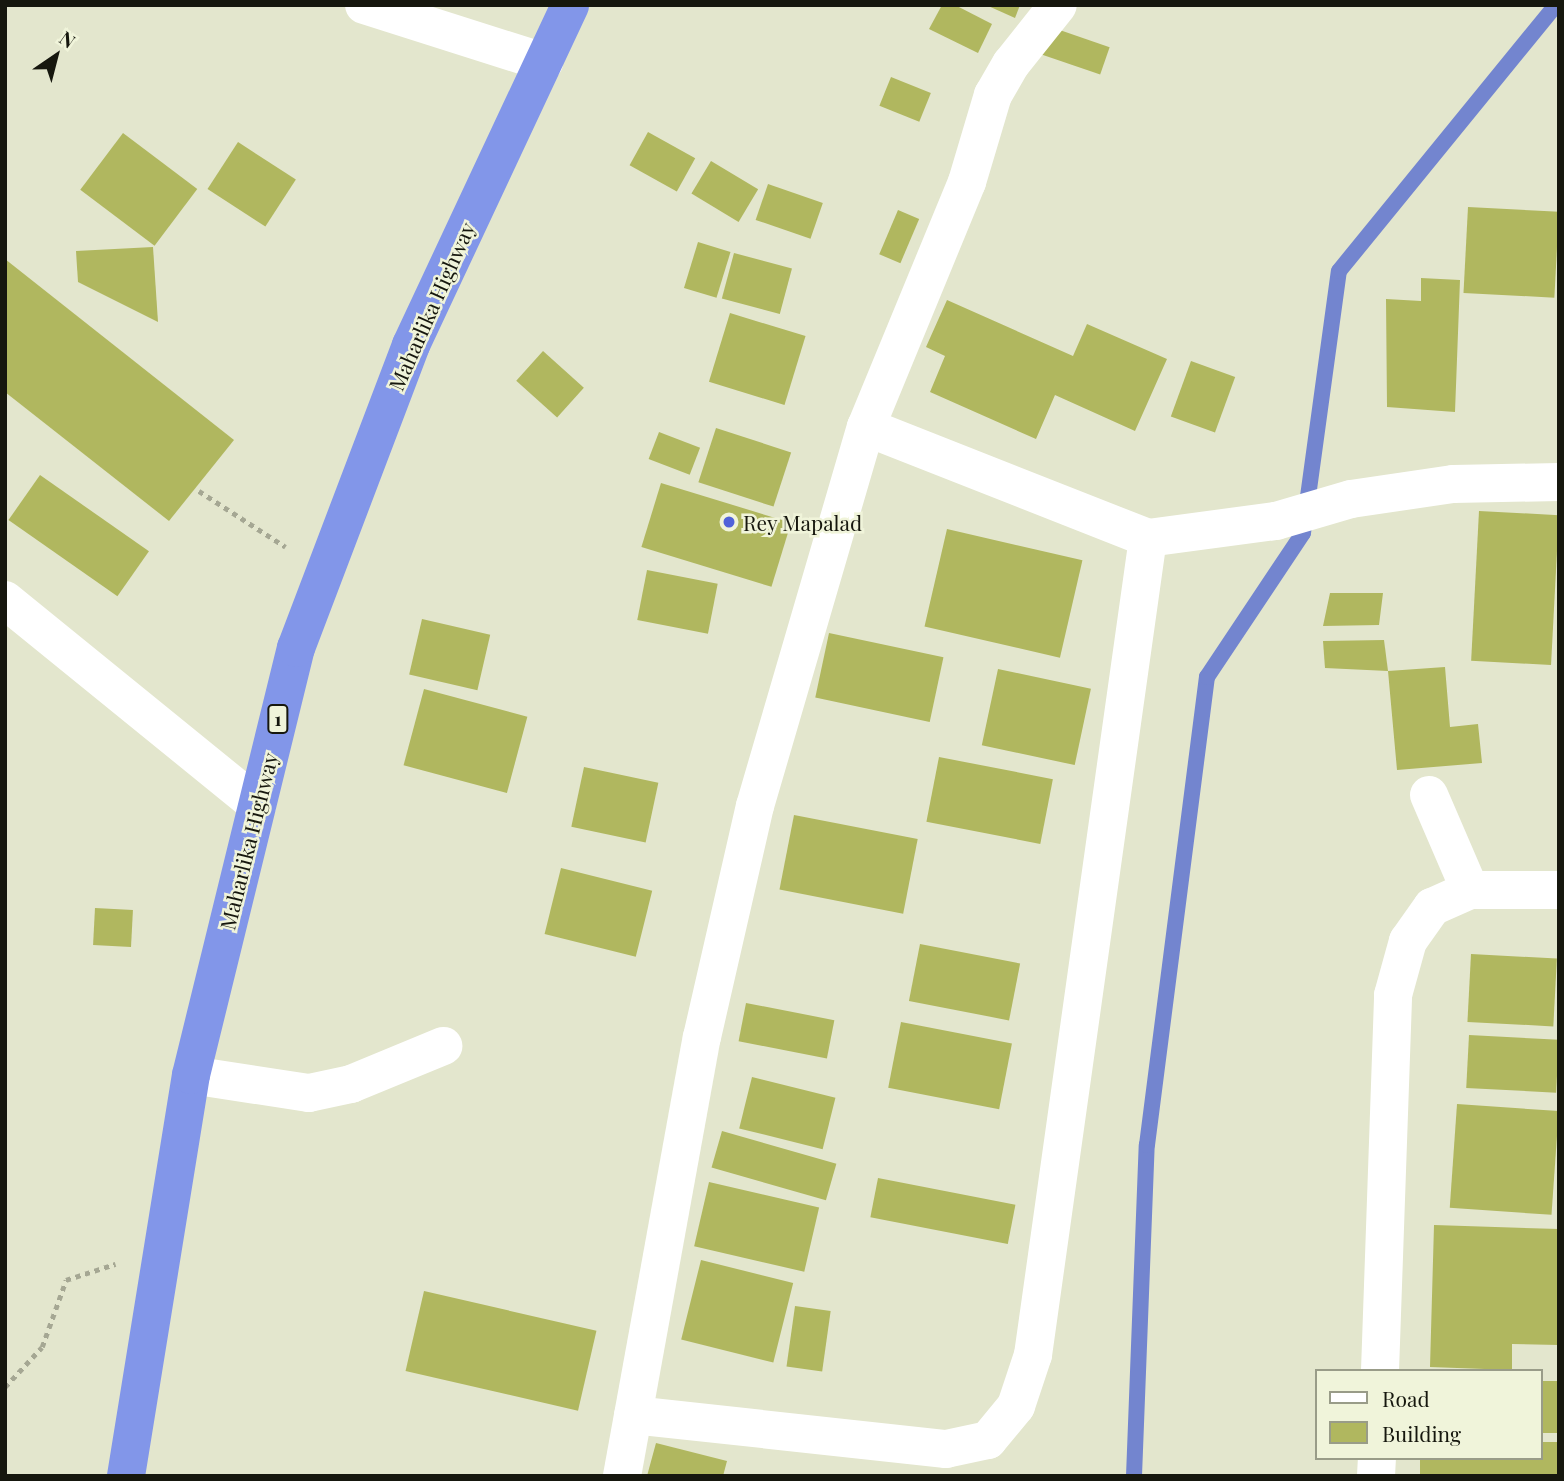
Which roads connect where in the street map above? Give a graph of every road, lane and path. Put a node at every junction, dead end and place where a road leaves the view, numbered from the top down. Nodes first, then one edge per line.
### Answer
1 (364, 5) edge
2 (570, 5) edge
3 (1058, 5) edge
4 (544, 62) junction
5 (866, 427) junction
6 (1559, 482) edge
7 (199, 491) dead end
8 (1148, 538) junction
9 (324, 572) junction
10 (5, 600) edge
11 (1429, 795) dead end
12 (257, 805) junction
13 (1470, 890) junction
14 (1559, 890) edge
15 (443, 1046) dead end
16 (191, 1075) junction
17 (161, 1261) junction
18 (1380, 1369) edge
19 (5, 1387) edge
20 (633, 1415) junction
21 (126, 1476) edge
22 (622, 1476) edge

1 - 4 street
2 - 4 highway, Maharlika Highway / 1
3 - 5 street
4 - 9 highway, Maharlika Highway / 1
5 - 8 street
5 - 20 street
6 - 8 street
7 - 9 path
8 - 20 street
9 - 12 highway, Maharlika Highway / 1
10 - 12 street
11 - 13 street
12 - 16 highway, Maharlika Highway / 1
13 - 14 street
13 - 18 street
15 - 16 street
16 - 17 highway, Maharlika Highway / 1
17 - 19 path
17 - 21 highway, Maharlika Highway / 1
20 - 22 street

